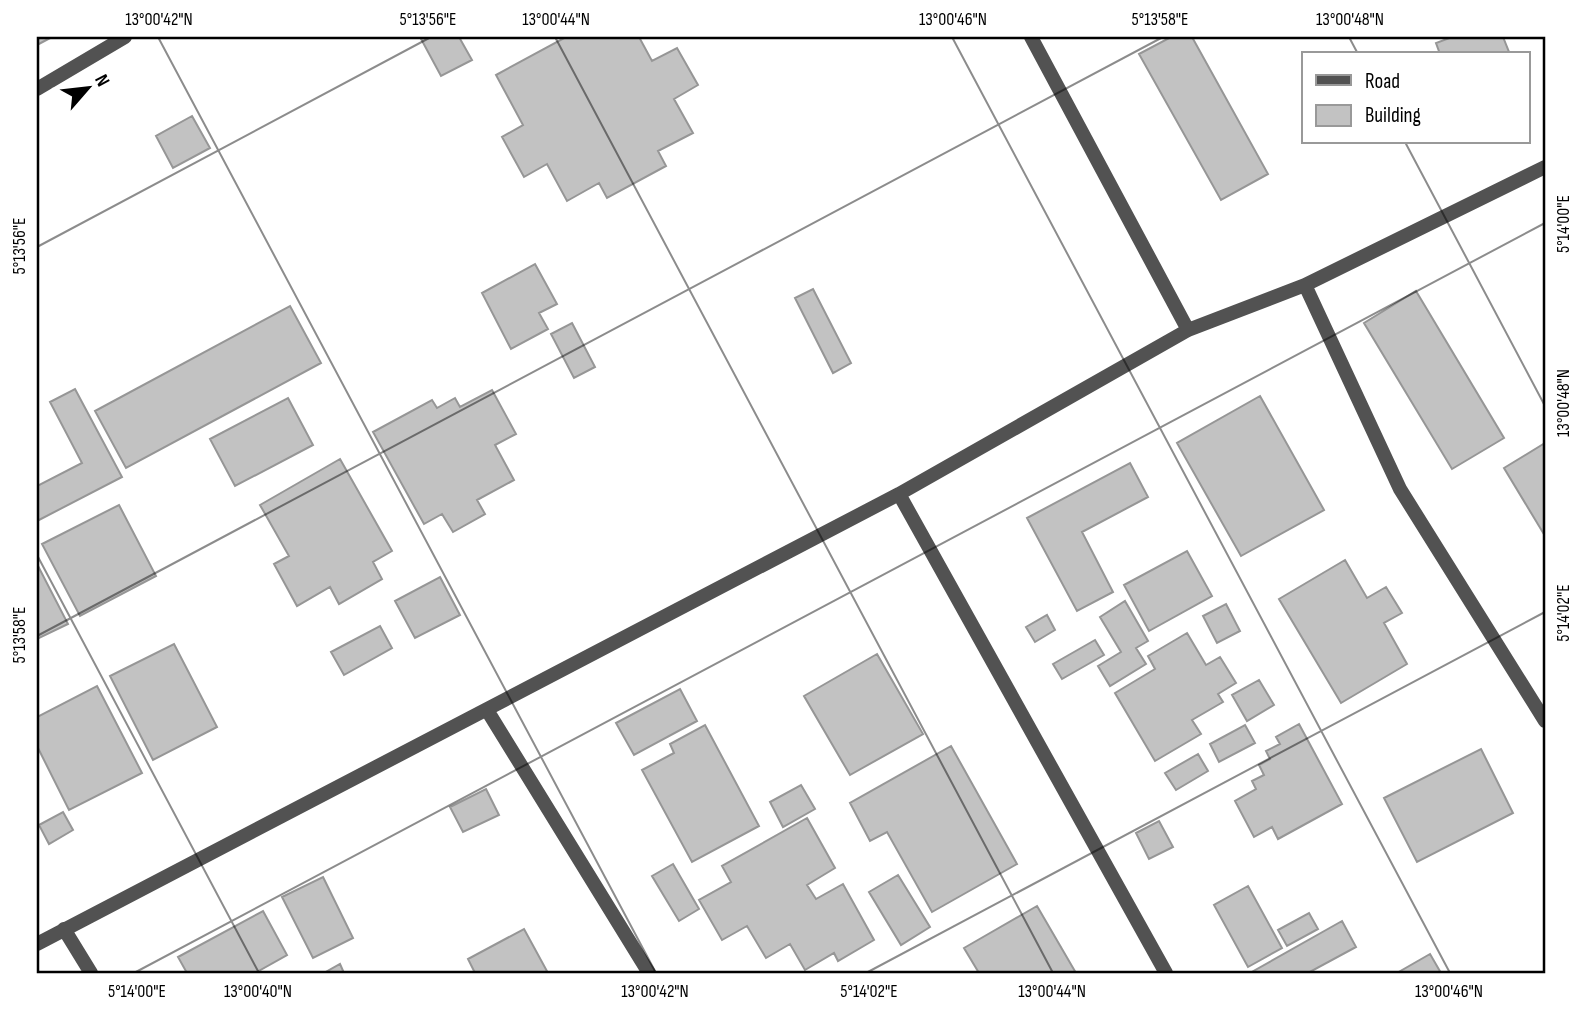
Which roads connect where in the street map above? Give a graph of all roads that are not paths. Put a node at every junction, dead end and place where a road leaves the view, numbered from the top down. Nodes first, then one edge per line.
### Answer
1 (125, 37) edge
2 (1031, 37) edge
3 (37, 89) edge
4 (1545, 167) edge
5 (1305, 285) junction
6 (1188, 330) junction
7 (899, 494) junction
8 (487, 710) junction
9 (1545, 721) edge
10 (64, 929) junction
11 (37, 944) edge
12 (90, 973) edge
13 (649, 973) edge
14 (1166, 973) edge

1 - 3 street
2 - 6 street
4 - 5 street
5 - 6 street
5 - 9 street
6 - 7 street
7 - 8 street
7 - 14 street
8 - 10 street
8 - 13 street
10 - 11 street
10 - 12 street

